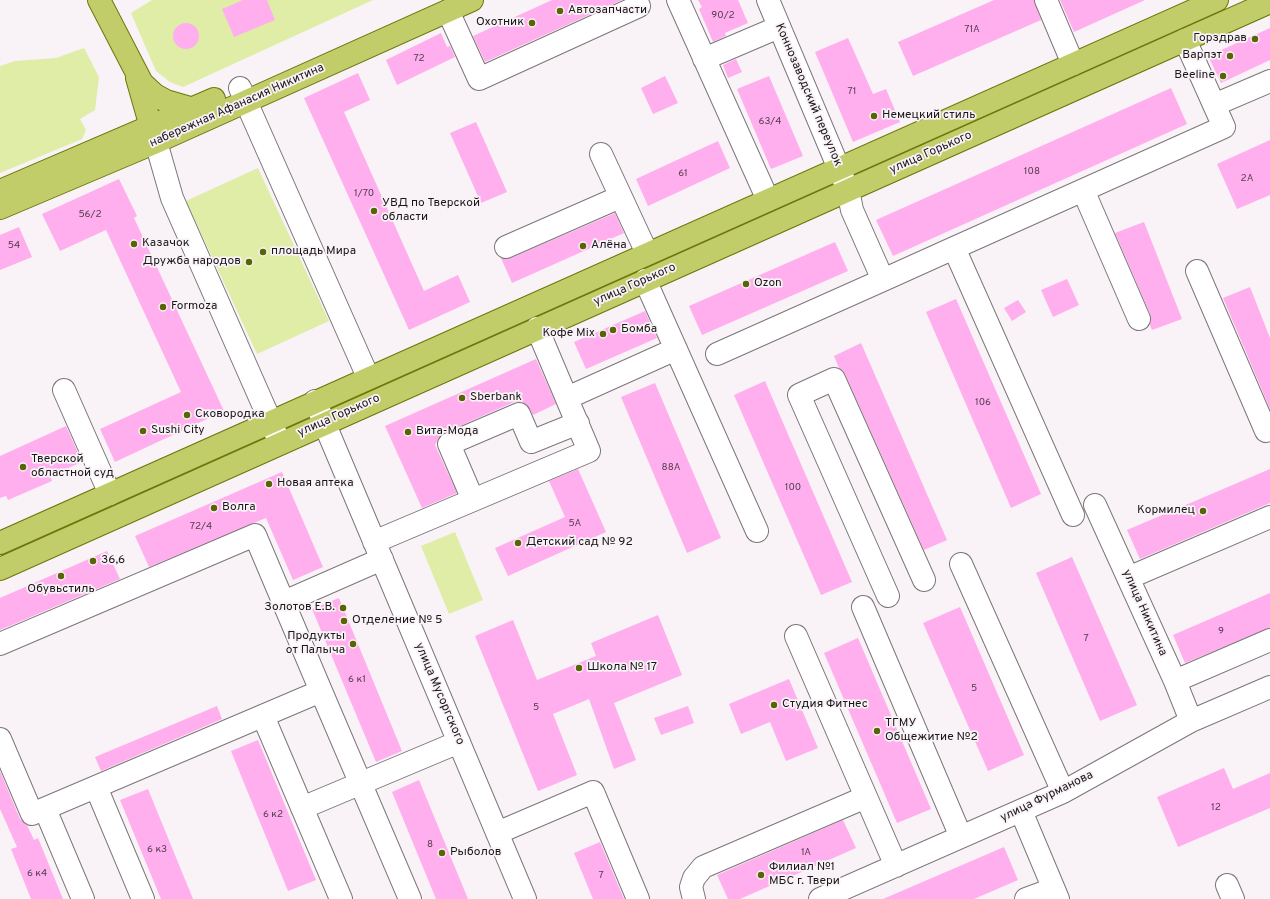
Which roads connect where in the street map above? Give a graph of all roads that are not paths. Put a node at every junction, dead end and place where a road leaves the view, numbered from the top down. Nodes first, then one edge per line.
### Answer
1 (99, 0) edge
2 (472, 0) edge
3 (678, 0) edge
4 (768, 0) edge
5 (1046, 0) edge
6 (1217, 0) edge
7 (643, 2) edge
8 (1270, 2) edge
9 (442, 5) edge
10 (779, 27) junction
11 (1185, 40) junction
12 (704, 59) junction
13 (1073, 64) junction
14 (137, 76) junction
15 (1270, 81) edge
16 (238, 100) junction
17 (1214, 105) junction
18 (191, 109) junction
19 (153, 134) junction
20 (121, 140) junction
21 (601, 154) dead end
22 (839, 168) junction
23 (848, 190) junction
24 (1083, 190) junction
25 (0, 191) edge
26 (620, 196) junction
27 (768, 200) junction
28 (0, 208) edge
29 (506, 247) dead end
30 (954, 248) junction
31 (647, 253) junction
32 (1198, 271) dead end
33 (645, 280) junction
34 (883, 280) junction
35 (1139, 319) dead end
36 (537, 328) junction
37 (676, 349) junction
38 (717, 354) dead end
39 (368, 377) junction
40 (64, 390) dead end
41 (567, 398) junction
42 (315, 401) junction
43 (271, 421) junction
44 (324, 423) junction
45 (578, 423) junction
46 (1266, 431) dead end
47 (280, 443) junction
48 (110, 494) junction
49 (473, 500) junction
50 (1095, 505) dead end
51 (1073, 515) dead end
52 (1270, 517) edge
53 (756, 531) dead end
54 (0, 543) edge
55 (378, 550) junction
56 (961, 564) dead end
57 (0, 568) edge
58 (1128, 578) junction
59 (924, 580) dead end
60 (888, 596) dead end
61 (284, 602) junction
62 (862, 607) dead end
63 (796, 636) dead end
64 (1270, 640) edge
65 (0, 644) edge
66 (1175, 681) junction
67 (1270, 687) edge
68 (321, 691) junction
69 (263, 716) junction
70 (1191, 721) junction
71 (0, 739) edge
72 (458, 742) junction
73 (361, 783) junction
74 (96, 787) junction
75 (1063, 792) junction
76 (866, 797) junction
77 (302, 808) junction
78 (44, 809) junction
79 (1021, 811) junction
80 (497, 833) junction
81 (961, 837) junction
82 (896, 866) junction
83 (1056, 894) edge
84 (336, 898) edge
85 (84, 899) edge
86 (143, 899) edge
87 (410, 899) edge
88 (525, 899) edge
89 (638, 899) edge
90 (694, 899) edge
91 (820, 899) edge
92 (1026, 899) edge

1 - 14 main road
2 - 9 main road, набережная Афанасия Никитина
3 - 12 street
4 - 10 street, Коннозаводский переулок
5 - 13 street
6 - 13 main road, улица Горького
7 - 9 street
8 - 11 main road, улица Горького
9 - 16 main road, набережная Афанасия Никитина
10 - 12 street
10 - 22 street, Коннозаводский переулок
11 - 17 street
11 - 23 main road, улица Горького
12 - 27 street
13 - 22 main road, улица Горького
14 - 18 main road
14 - 19 main road
14 - 20 main road
15 - 17 street
16 - 18 main road
16 - 19 main road, набережная Афанасия Никитина
16 - 39 street
17 - 24 street
18 - 19 main road, набережная Афанасия Никитина
19 - 20 main road, набережная Афанасия Никитина
19 - 28 main road, набережная Афанасия Никитина
19 - 43 street
20 - 25 main road, набережная Афанасия Никитина
21 - 26 street
22 - 23 street, Коннозаводский переулок
22 - 27 main road, улица Горького
23 - 33 main road, улица Горького
23 - 34 street, Коннозаводский переулок
24 - 30 street
24 - 35 street
26 - 29 street
26 - 31 street
27 - 31 main road, улица Горького
30 - 34 street
30 - 51 street
31 - 39 main road, улица Горького
32 - 46 street
33 - 36 main road, улица Горького
33 - 37 street
34 - 38 street
36 - 41 street
36 - 44 main road, улица Горького
37 - 41 street
37 - 53 street
39 - 42 main road, улица Горького
40 - 48 street
41 - 45 street
42 - 43 main road, улица Горького
42 - 44 street, улица Мусоргского
43 - 47 street
43 - 48 main road, улица Горького
44 - 47 main road, улица Горького
44 - 55 street, улица Мусоргского
45 - 49 street
45 - 49 street
47 - 57 main road, улица Горького
48 - 54 main road, улица Горького
49 - 55 street
50 - 58 street, улица Никитина
52 - 58 street
55 - 61 street
55 - 72 street, улица Мусоргского
56 - 75 street
58 - 66 street, улица Никитина
59 - 60 street
61 - 65 street
61 - 68 street
62 - 81 street
63 - 76 street
64 - 66 street
66 - 70 street, улица Никитина
67 - 70 street, улица Фурманова
68 - 69 street
68 - 73 street
69 - 74 street
69 - 77 street
70 - 75 street, улица Фурманова
71 - 78 street
72 - 73 street
72 - 80 street, улица Мусоргского
73 - 77 street
73 - 87 street
74 - 78 street
74 - 86 street
75 - 79 street, улица Фурманова
76 - 82 street
76 - 90 street
77 - 84 street
78 - 85 street
79 - 81 street, улица Фурманова
79 - 83 street
80 - 88 street, улица Мусоргского
80 - 89 street
81 - 82 street, улица Фурманова
82 - 91 street, улица Фурманова
83 - 92 street

